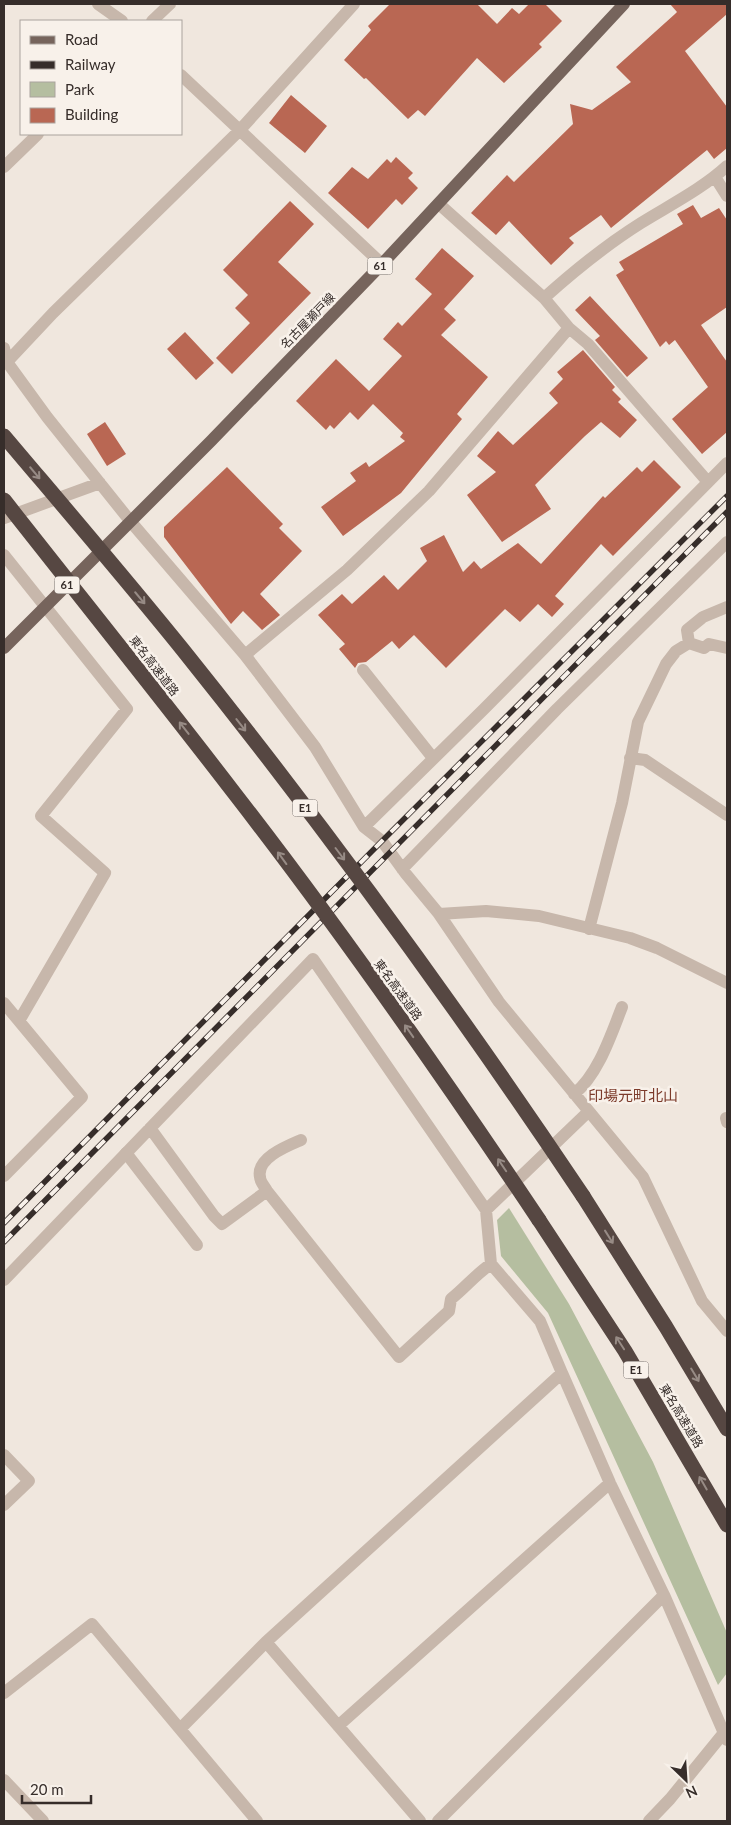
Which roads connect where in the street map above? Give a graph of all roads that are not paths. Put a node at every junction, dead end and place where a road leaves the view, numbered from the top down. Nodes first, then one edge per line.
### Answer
1 (98, 4) edge
2 (170, 4) edge
3 (354, 4) edge
4 (618, 6) edge
5 (121, 20) edge
6 (153, 20) edge
7 (182, 76) edge
8 (240, 131) junction
9 (37, 135) edge
10 (727, 166) edge
11 (4, 167) edge
12 (715, 177) junction
13 (727, 196) edge
14 (439, 204) junction
15 (382, 264) junction
16 (544, 298) junction
17 (569, 328) junction
18 (4, 348) edge
19 (7, 362) junction
20 (4, 436) edge
21 (727, 463) edge
22 (708, 482) junction
23 (100, 483) junction
24 (4, 500) edge
25 (4, 518) edge
26 (131, 522) junction
27 (727, 542) edge
28 (4, 555) edge
29 (46, 606) junction
30 (727, 608) edge
31 (689, 643) junction
32 (4, 648) edge
33 (727, 648) edge
34 (245, 655) junction
35 (362, 670) dead end
36 (433, 758) junction
37 (630, 758) junction
38 (727, 815) edge
39 (364, 826) junction
40 (402, 869) junction
41 (439, 914) junction
42 (589, 929) junction
43 (727, 984) edge
44 (4, 1003) edge
45 (622, 1007) dead end
46 (19, 1022) junction
47 (574, 1094) junction
48 (588, 1112) junction
49 (727, 1118) edge
50 (727, 1122) edge
51 (150, 1128) junction
52 (301, 1140) dead end
53 (126, 1153) junction
54 (4, 1176) edge
55 (267, 1191) junction
56 (486, 1210) junction
57 (197, 1245) dead end
58 (491, 1264) junction
59 (4, 1280) edge
60 (727, 1331) edge
61 (562, 1374) junction
62 (727, 1429) edge
63 (4, 1455) edge
64 (610, 1483) junction
65 (4, 1505) edge
66 (727, 1525) edge
67 (664, 1595) junction
68 (266, 1642) junction
69 (4, 1693) edge
70 (338, 1726) junction
71 (180, 1729) junction
72 (726, 1734) edge
73 (4, 1780) edge
74 (43, 1821) edge
75 (257, 1821) edge
76 (420, 1821) edge
77 (438, 1821) edge
78 (650, 1821) edge

1 - 5 street
2 - 6 street
3 - 8 street
4 - 14 main road, 名古屋瀬戸線 / 61
7 - 8 street
8 - 15 street
8 - 19 street
9 - 11 street
10 - 12 street
12 - 13 street
12 - 16 street
14 - 15 main road, 名古屋瀬戸線 / 61
14 - 16 street
15 - 26 main road, 名古屋瀬戸線 / 61
16 - 17 street
17 - 22 street
17 - 34 street
18 - 19 street
19 - 23 street
20 -> 62 highway, E1, bridge
21 - 22 street
22 - 36 street
23 - 25 street
23 - 26 street
66 -> 24 highway, 東名高速道路 / E1, bridge
26 - 29 main road, 名古屋瀬戸線 / 61
26 - 34 street
27 - 40 street
28 - 29 street
29 - 32 main road, 名古屋瀬戸線 / 61
29 - 46 street
30 - 31 street
31 - 33 street
31 - 37 street
34 - 39 street
35 - 36 street
36 - 39 street
37 - 38 street
37 - 42 street
39 - 40 street
40 - 41 street
41 - 42 street
41 - 47 street
42 - 43 street
44 - 46 street
45 - 47 street
46 - 54 street
47 - 48 street
48 - 56 street
48 - 60 street
49 - 50 street
51 - 53 street
51 - 55 street
51 - 56 street
52 - 55 street
53 - 57 street
53 - 59 street
55 - 58 street
56 - 58 street
58 - 61 street
61 - 64 street
61 - 68 street
63 - 65 street
64 - 67 street
64 - 70 street
67 - 72 street
67 - 77 street
68 - 70 street
68 - 71 street
69 - 71 street
70 - 76 street
71 - 75 street
72 - 78 street
73 - 74 street

